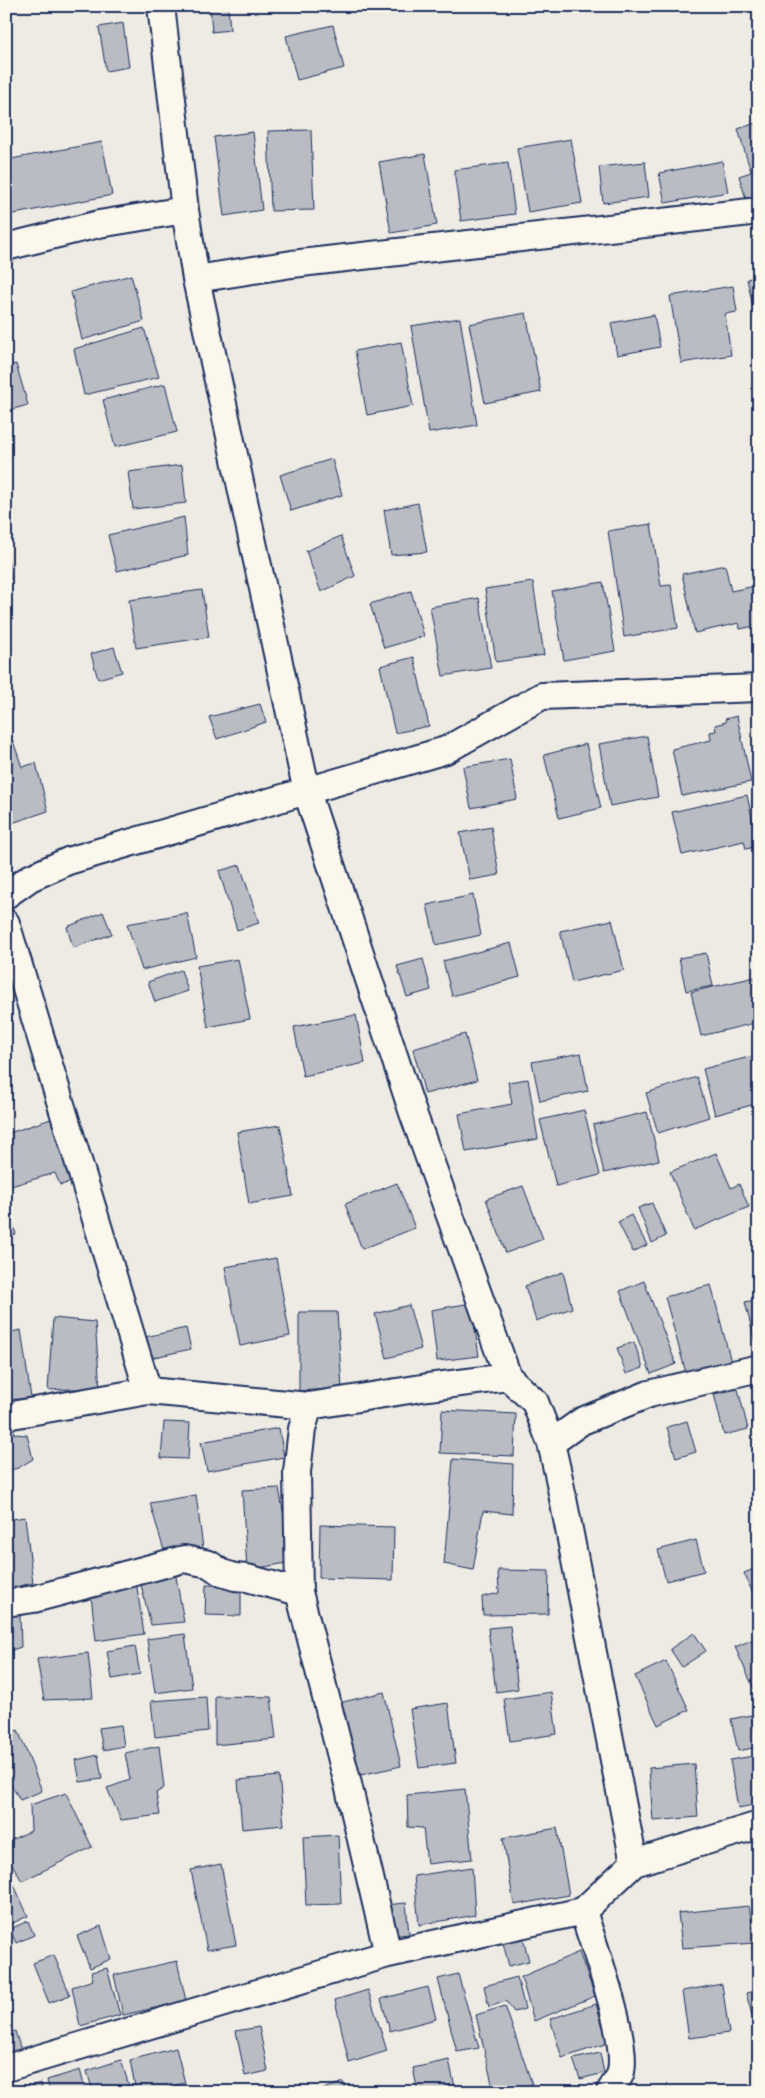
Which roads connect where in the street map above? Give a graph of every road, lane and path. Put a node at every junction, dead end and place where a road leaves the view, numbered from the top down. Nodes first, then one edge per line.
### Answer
1 (161, 6) edge
2 (185, 210) junction
3 (759, 212) edge
4 (6, 248) edge
5 (196, 279) junction
6 (759, 688) edge
7 (307, 792) junction
8 (6, 895) edge
9 (6, 923) edge
10 (759, 1368) edge
11 (508, 1377) junction
12 (148, 1391) junction
13 (309, 1406) junction
14 (12, 1415) dead end
15 (550, 1443) junction
16 (299, 1592) junction
17 (6, 1603) edge
18 (759, 1825) edge
19 (634, 1863) junction
20 (583, 1910) junction
21 (388, 1954) junction
22 (6, 2068) edge
23 (610, 2092) edge

1 - 2 street
2 - 4 street
2 - 5 street
3 - 5 street
5 - 7 street
6 - 7 street
7 - 8 street
7 - 11 street
9 - 12 street
10 - 15 street
11 - 13 street
11 - 15 street
12 - 13 street
12 - 14 street
13 - 16 street
15 - 19 street
16 - 17 street
16 - 21 street
18 - 19 street
19 - 20 street
20 - 21 street
20 - 23 street
21 - 22 street

